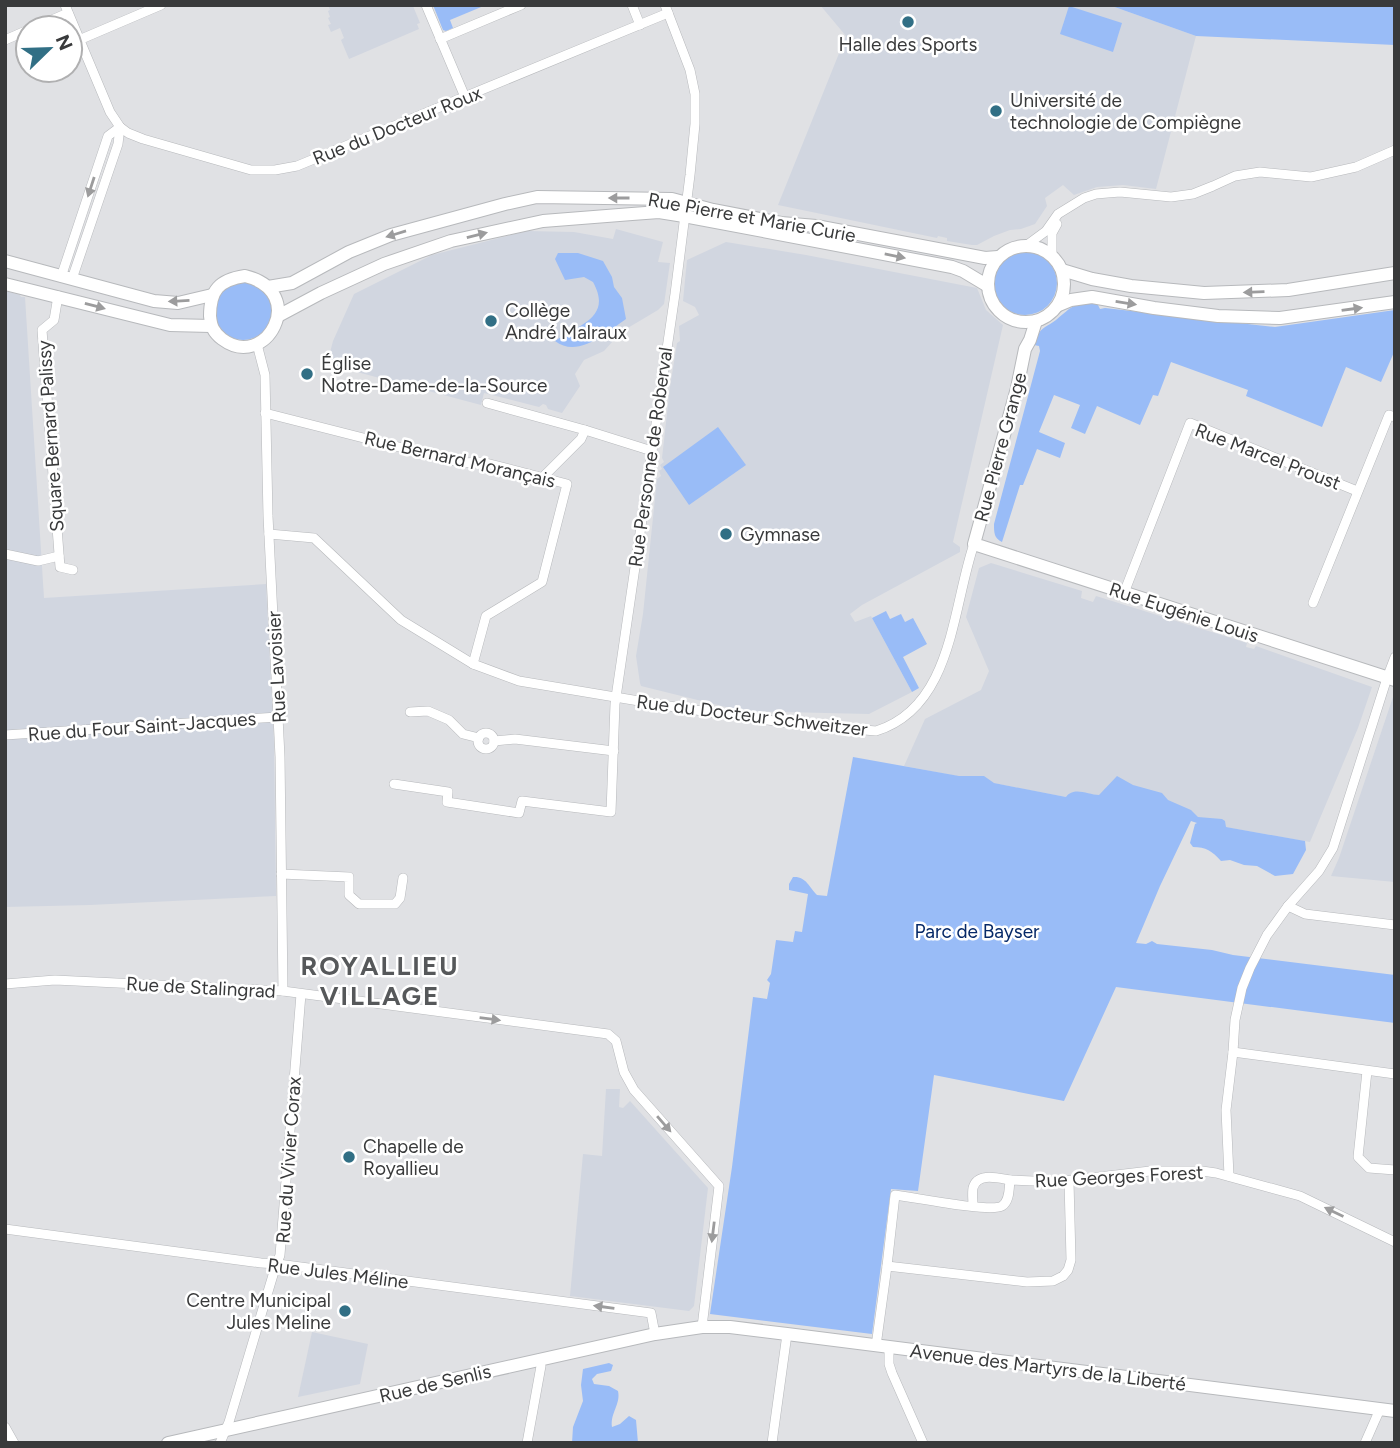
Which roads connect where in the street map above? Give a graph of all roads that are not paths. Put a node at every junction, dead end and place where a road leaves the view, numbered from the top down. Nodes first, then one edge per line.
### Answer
1 (160, 5) edge
2 (426, 5) edge
3 (521, 5) edge
4 (632, 5) edge
5 (666, 9) edge
6 (640, 25) junction
7 (84, 38) edge
8 (440, 39) junction
9 (84, 52) edge
10 (465, 97) junction
11 (120, 127) junction
12 (1395, 150) edge
13 (685, 209) junction
14 (1064, 210) junction
15 (1027, 245) junction
16 (1052, 254) junction
17 (998, 257) junction
18 (5, 261) edge
19 (1062, 270) junction
20 (1395, 273) edge
21 (66, 278) junction
22 (5, 284) edge
23 (86, 284) junction
24 (988, 286) junction
25 (268, 287) junction
26 (212, 295) junction
27 (58, 296) junction
28 (1395, 302) edge
29 (1059, 305) junction
30 (278, 316) junction
31 (1013, 320) junction
32 (1036, 321) junction
33 (211, 326) junction
34 (257, 344) junction
35 (1025, 349) junction
36 (487, 403) dead end
37 (265, 413) junction
38 (1395, 417) edge
39 (585, 430) junction
40 (652, 451) junction
41 (542, 478) junction
42 (1357, 491) junction
43 (269, 534) junction
44 (974, 544) junction
45 (5, 554) edge
46 (59, 556) junction
47 (73, 570) dead end
48 (1124, 593) junction
49 (1313, 603) dead end
50 (1395, 657) edge
51 (473, 664) junction
52 (1391, 679) edge
53 (617, 697) junction
54 (410, 712) dead end
55 (278, 717) junction
56 (5, 735) edge
57 (614, 751) junction
58 (394, 784) dead end
59 (281, 874) junction
60 (403, 878) dead end
61 (1288, 906) junction
62 (1395, 925) edge
63 (5, 984) edge
64 (284, 991) junction
65 (301, 994) junction
66 (1233, 1052) junction
67 (1367, 1071) junction
68 (1395, 1074) edge
69 (1395, 1170) edge
70 (1228, 1176) junction
71 (1010, 1180) junction
72 (1069, 1181) junction
73 (973, 1206) junction
74 (5, 1229) edge
75 (1395, 1242) edge
76 (278, 1264) junction
77 (887, 1266) junction
78 (702, 1327) junction
79 (655, 1334) junction
80 (787, 1334) junction
81 (882, 1346) junction
82 (539, 1359) junction
83 (1380, 1409) junction
84 (1395, 1410) edge
85 (5, 1427) edge
86 (225, 1429) junction
87 (14, 1443) edge
88 (168, 1443) edge
89 (220, 1443) edge
90 (527, 1443) edge
91 (772, 1443) edge
92 (923, 1443) edge
93 (1365, 1443) edge

1 - 7 street
2 - 8 street
3 - 8 street
4 - 6 street
5 - 6 street, Rue du Docteur Roux
5 - 13 street, Rue Personne de Roberval
6 - 10 street, Rue du Docteur Roux
8 - 10 street
9 - 11 street
10 - 11 street, Rue du Docteur Roux
11 - 21 street
12 - 14 street
13 - 17 main road, Rue Pierre et Marie Curie
13 -> 24 main road, Rue Pierre et Marie Curie
13 -> 25 main road, Rue Pierre et Marie Curie
30 -> 13 main road, Rue Pierre et Marie Curie
13 - 40 street, Rue Personne de Roberval
14 - 15 street
14 - 16 street
15 - 16 main road
15 - 17 main road
16 - 19 main road
17 - 24 main road
18 - 21 main road
20 -> 19 main road
19 - 29 main road
21 - 23 main road
22 - 27 main road
26 -> 23 main road
23 - 27 main road
24 - 31 main road
25 - 26 main road
25 - 30 main road
26 - 33 main road
27 -> 33 main road
27 - 46 street, Square Bernard Palissy
29 -> 28 main road
29 - 32 main road
30 - 34 main road
31 - 32 main road
31 - 35 main road, Rue Pierre Grange
32 - 35 main road, Rue Pierre Grange
33 - 34 main road
34 - 37 street, Rue Lavoisier
35 - 44 main road, Rue Pierre Grange
36 - 39 street
37 - 41 street, Rue Bernard Morançais
37 - 43 street, Rue Lavoisier
38 - 42 street
39 - 40 street
39 - 41 street
40 - 53 street, Rue Personne de Roberval
41 - 51 street, Rue Bernard Morançais
42 - 48 street, Rue Marcel Proust
42 - 49 street
43 - 51 street, Rue du Docteur Schweitzer
43 - 55 street, Rue Lavoisier
44 - 48 main road, Rue Eugénie Louis
44 - 53 street, Rue du Docteur Schweitzer
45 - 46 street
46 - 47 street, Square Bernard Palissy
48 - 52 main road, Rue Eugénie Louis
50 - 52 street
51 - 53 street, Rue du Docteur Schweitzer
52 - 61 street
53 - 57 street, Rue Personne de Roberval
54 - 57 street
55 - 56 street, Rue du Four Saint-Jacques
55 - 59 street, Rue Lavoisier
57 - 58 street, Rue Personne de Roberval
59 - 60 street
59 - 64 street, Rue Lavoisier
61 - 62 street
61 - 66 street
63 - 64 street, Rue de Stalingrad
64 - 65 street, Rue de Stalingrad
65 - 76 street, Rue du Vivier Corax
65 -> 78 street, Rue de Stalingrad
66 - 67 street
66 - 70 street
67 - 68 street
67 - 69 street
70 - 72 street, Rue Georges Forest
75 -> 70 street, Rue Georges Forest
71 - 72 street, Rue Georges Forest
71 - 73 street, Rue Georges Forest
71 - 73 street, Rue Georges Forest
72 - 77 street
73 - 77 street, Rue Georges Forest
74 - 76 street, Rue Jules Méline
79 -> 76 street, Rue Jules Méline
76 - 86 street, Rue du Vivier Corax
77 - 81 street, Rue Georges Forest
78 - 79 main road, Rue de Senlis
78 - 80 main road, Avenue des Martyrs de la Liberté
79 - 82 main road, Rue de Senlis
80 - 81 main road, Avenue des Martyrs de la Liberté
80 - 91 street
81 - 83 main road, Avenue des Martyrs de la Liberté
81 - 92 street, Rue Georges Forest
82 - 86 main road, Rue de Senlis
82 - 90 street
83 - 84 main road, Avenue des Martyrs de la Liberté
83 - 93 street
85 - 87 street
86 - 88 main road, Rue de Senlis
86 - 89 street, Rue du Vivier Corax

